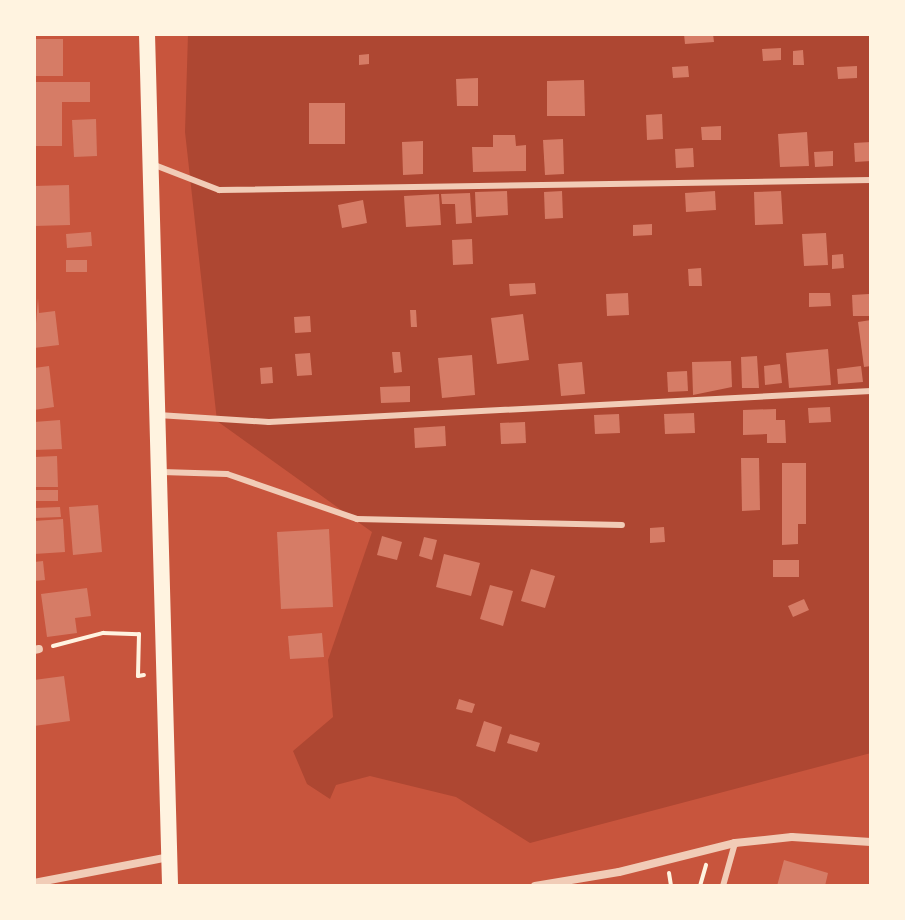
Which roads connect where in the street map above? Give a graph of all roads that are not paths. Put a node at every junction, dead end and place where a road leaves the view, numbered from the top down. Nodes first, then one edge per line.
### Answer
1 (147, 34) edge
2 (150, 163) junction
3 (871, 180) edge
4 (871, 391) edge
5 (158, 415) junction
6 (158, 472) junction
7 (622, 525) dead end
8 (871, 842) edge
9 (735, 843) junction
10 (169, 857) junction
11 (34, 883) edge
12 (170, 886) edge
13 (535, 886) edge
14 (723, 886) edge

1 - 2 main road
2 - 3 lane
2 - 5 main road
4 - 5 lane
5 - 6 main road
6 - 7 lane
6 - 10 main road
8 - 9 street
9 - 13 street
9 - 14 lane
10 - 11 street
10 - 12 main road

